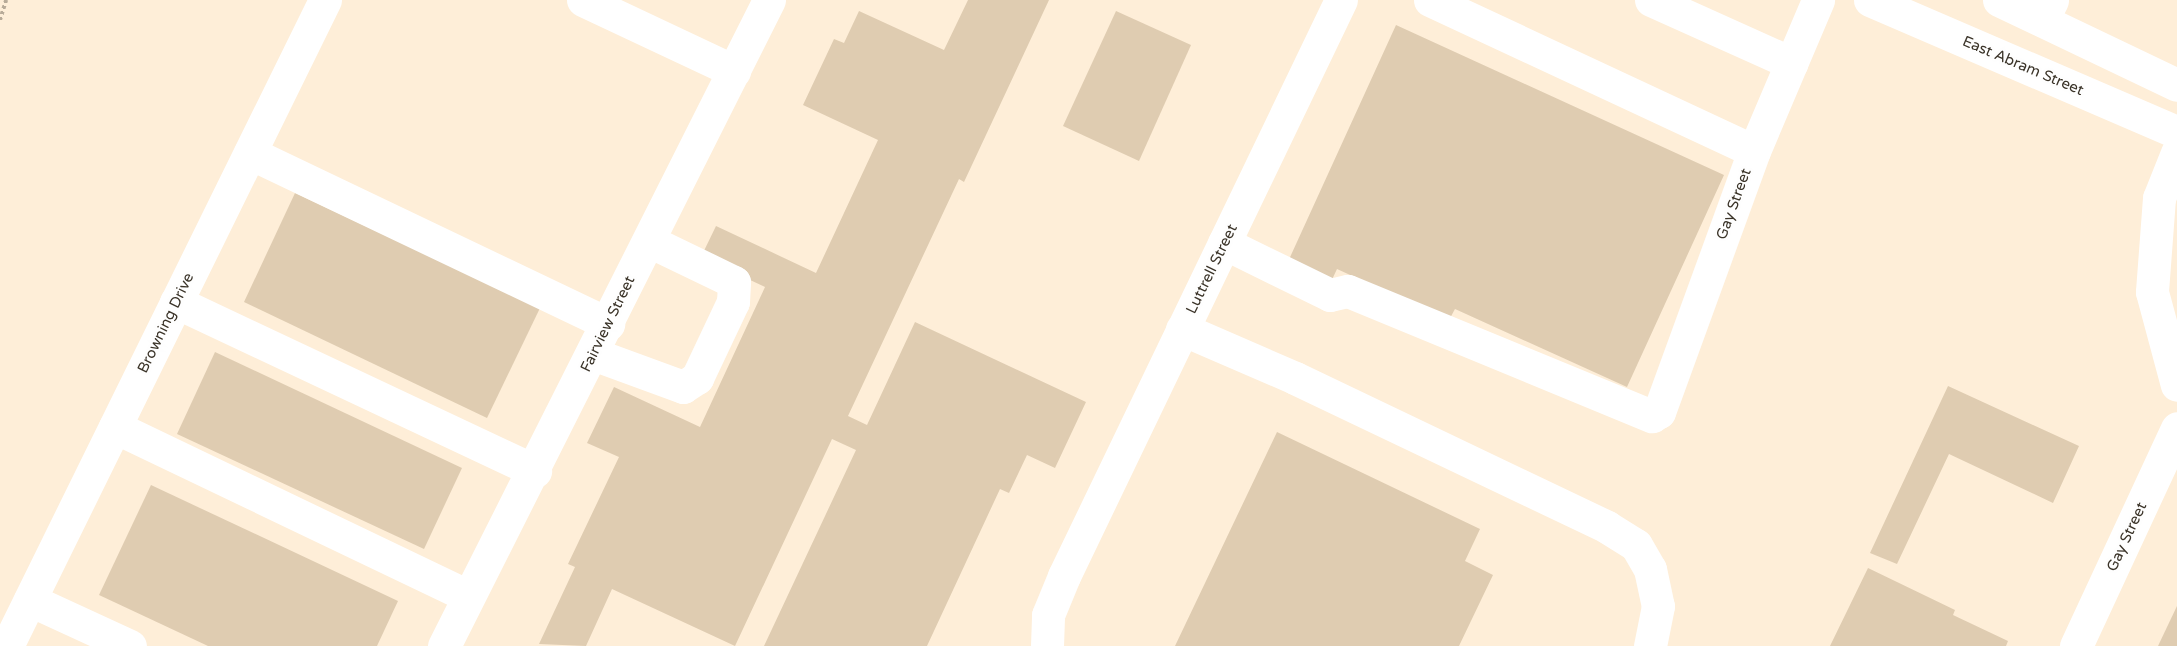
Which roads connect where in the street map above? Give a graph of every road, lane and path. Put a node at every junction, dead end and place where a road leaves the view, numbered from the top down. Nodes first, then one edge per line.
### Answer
1 (6, 0) edge
2 (325, 0) edge
3 (583, 0) edge
4 (769, 0) edge
5 (1341, 0) edge
6 (1430, 0) edge
7 (1652, 0) edge
8 (1818, 0) edge
9 (1870, 0) edge
10 (1999, 0) edge
11 (2047, 10) edge
12 (0, 20) edge
13 (1791, 63) junction
14 (734, 71) junction
15 (2177, 85) edge
16 (2177, 132) edge
17 (1754, 151) junction
18 (250, 153) junction
19 (2177, 153) edge
20 (649, 241) junction
21 (1224, 243) junction
22 (176, 302) junction
23 (608, 324) junction
24 (1182, 329) junction
25 (593, 354) junction
26 (2175, 369) edge
27 (115, 427) junction
28 (2177, 428) edge
29 (534, 471) junction
30 (468, 596) junction
31 (30, 600) junction
32 (7, 646) edge
33 (130, 646) edge
34 (444, 646) edge
35 (1047, 646) edge
36 (1650, 646) edge
37 (2076, 646) edge

1 - 12 path
2 - 18 street, Browning Drive
3 - 14 street
4 - 14 street, Fairview Street
5 - 21 street, Luttrell Street
6 - 17 street
7 - 13 street
8 - 13 street, Gay Street
9 - 16 street, East Abram Street
10 - 11 street
11 - 15 street
13 - 17 street, Gay Street
14 - 20 street, Fairview Street
17 - 21 street, Gay Street
18 - 22 street, Browning Drive
18 - 23 street
19 - 26 street
20 - 23 street, Fairview Street
20 - 25 street
21 - 24 street, Luttrell Street
22 - 27 street, Browning Drive
22 - 29 street
23 - 25 street, Fairview Street
24 - 35 street, Luttrell Street
24 - 36 street
25 - 29 street, Fairview Street
27 - 30 street
27 - 31 street, Browning Drive
28 - 37 street, Gay Street
29 - 30 street, Fairview Street
30 - 34 street, Fairview Street
31 - 32 street, Browning Drive
31 - 33 street

